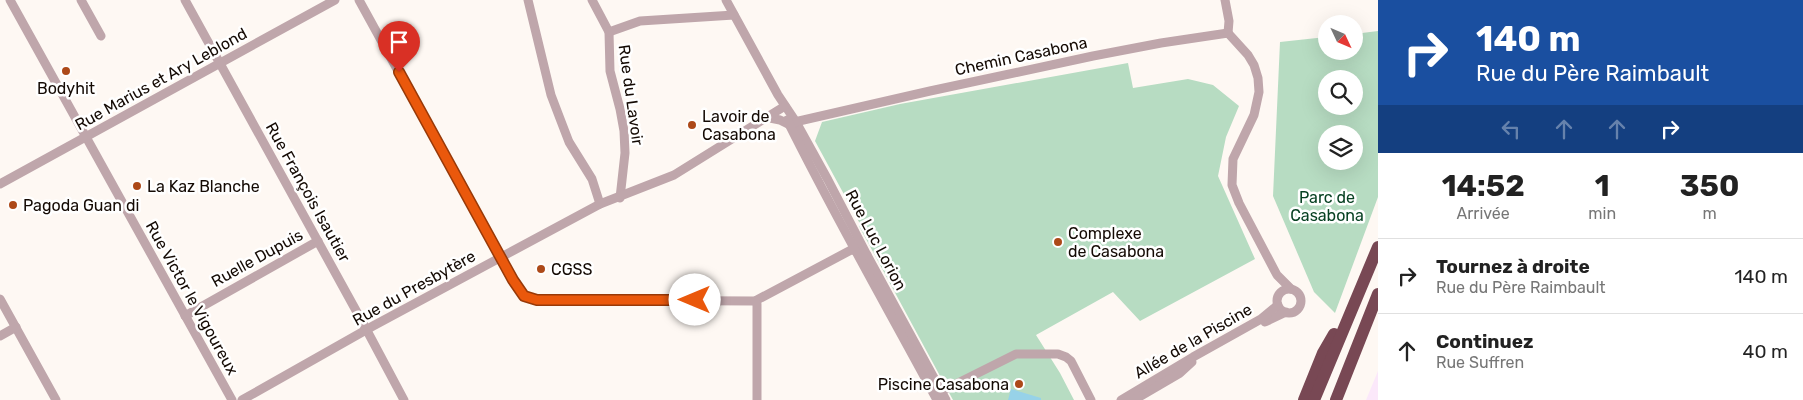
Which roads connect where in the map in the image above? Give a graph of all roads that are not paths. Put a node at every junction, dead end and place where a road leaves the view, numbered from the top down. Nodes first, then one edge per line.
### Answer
1 (10, 0) edge
2 (81, 0) edge
3 (185, 0) edge
4 (335, 0) edge
5 (359, 0) edge
6 (528, 0) edge
7 (592, 0) edge
8 (726, 0) edge
9 (1225, 0) edge
10 (734, 15) junction
11 (609, 32) junction
12 (1228, 33) junction
13 (101, 36) dead end
14 (220, 64) junction
15 (783, 107) junction
16 (765, 117) junction
17 (793, 124) junction
18 (87, 137) junction
19 (0, 184) edge
20 (620, 198) junction
21 (600, 204) junction
22 (318, 241) junction
23 (1378, 247) edge
24 (855, 250) junction
25 (867, 255) junction
26 (501, 257) junction
27 (1368, 270) junction
28 (1277, 275) junction
29 (1291, 289) junction
30 (1280, 293) junction
31 (1378, 294) edge
32 (0, 299) edge
33 (755, 301) junction
34 (1278, 304) junction
35 (1286, 312) junction
36 (185, 316) junction
37 (16, 327) junction
38 (367, 330) junction
39 (0, 336) edge
40 (937, 395) edge
41 (56, 400) edge
42 (232, 400) edge
43 (242, 400) edge
44 (404, 400) edge
45 (757, 400) edge
46 (946, 400) edge
47 (1091, 400) edge
48 (1122, 400) edge
49 (1134, 400) edge
50 (1304, 400) edge
51 (1314, 400) edge
52 (1336, 400) edge

1 - 18 street, Rue Victor le Vigoureux
2 - 13 street
3 - 14 street, Rue François Isautier
4 - 14 street, Rue Marius et Ary Leblond
5 - 26 street
6 - 21 street
7 - 11 street, Rue du Lavoir
8 - 10 street, Rue Luc Lorion
9 - 12 street
10 - 11 street
10 - 15 street, Rue Luc Lorion
11 - 20 street, Rue du Lavoir
12 - 17 street, Chemin Casabona
12 - 28 street
14 - 18 street, Rue Marius et Ary Leblond
14 - 22 street, Rue François Isautier
15 - 16 street, Rue du Presbytère
15 - 17 street, Rue Luc Lorion
16 - 17 street
16 - 20 street, Rue du Presbytère
17 - 24 street, Rue Luc Lorion
17 - 25 street, Rue Luc Lorion
18 - 19 street, Rue Marius et Ary Leblond
18 - 36 street, Rue Victor le Vigoureux
20 - 21 street, Rue du Presbytère
21 - 26 street, Rue du Presbytère
22 - 36 street, Ruelle Dupuis
22 - 38 street, Rue François Isautier
23 - 27 highway
24 - 25 street
24 - 33 street
24 - 40 street, Rue Luc Lorion
25 - 40 street, Rue Luc Lorion
26 - 33 street
26 - 38 street, Rue du Presbytère
27 - 50 highway
27 - 51 highway
28 - 29 street
28 - 30 street
29 - 30 street
29 - 35 street
30 - 34 street
31 - 52 highway
32 - 37 street
33 - 45 street
34 - 35 street
34 - 48 street, Allée de la Piscine
35 - 49 street, Allée de la Piscine
36 - 42 street, Rue Victor le Vigoureux
37 - 39 street
37 - 41 street
38 - 43 street, Rue du Presbytère
38 - 44 street, Rue François Isautier
40 - 46 street, Rue Luc Lorion
40 - 47 street

